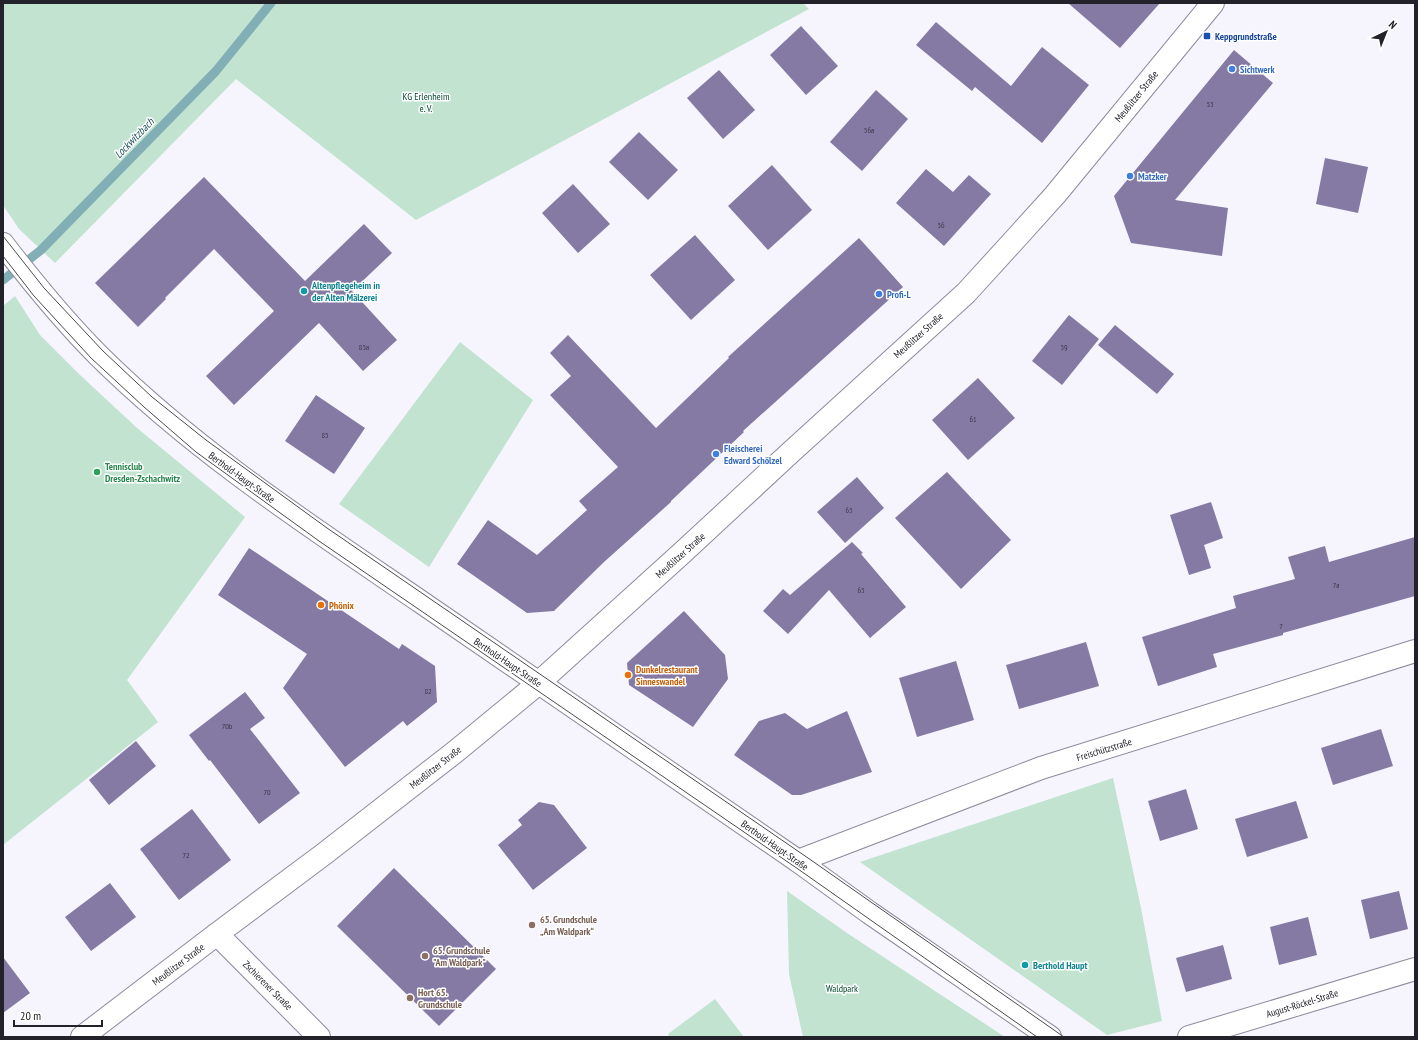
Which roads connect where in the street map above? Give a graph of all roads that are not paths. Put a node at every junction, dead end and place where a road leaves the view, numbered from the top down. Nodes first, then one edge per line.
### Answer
1 (1213, 3) edge
2 (3, 244) edge
3 (1415, 651) edge
4 (538, 683) junction
5 (798, 861) junction
6 (217, 934) junction
7 (1415, 969) edge
8 (82, 1037) edge
9 (319, 1037) edge
10 (1050, 1037) edge
11 (1189, 1037) edge

1 - 4 street, Meußlitzer Straße
2 - 4 street, Berthold-Haupt-Straße
3 - 5 street, Freischützstraße
4 - 5 street, Berthold-Haupt-Straße
4 - 6 street, Meußlitzer Straße
5 - 10 street, Berthold-Haupt-Straße
6 - 8 street, Meußlitzer Straße
6 - 9 street, Zschierener Straße
7 - 11 street, August-Röckel-Straße

